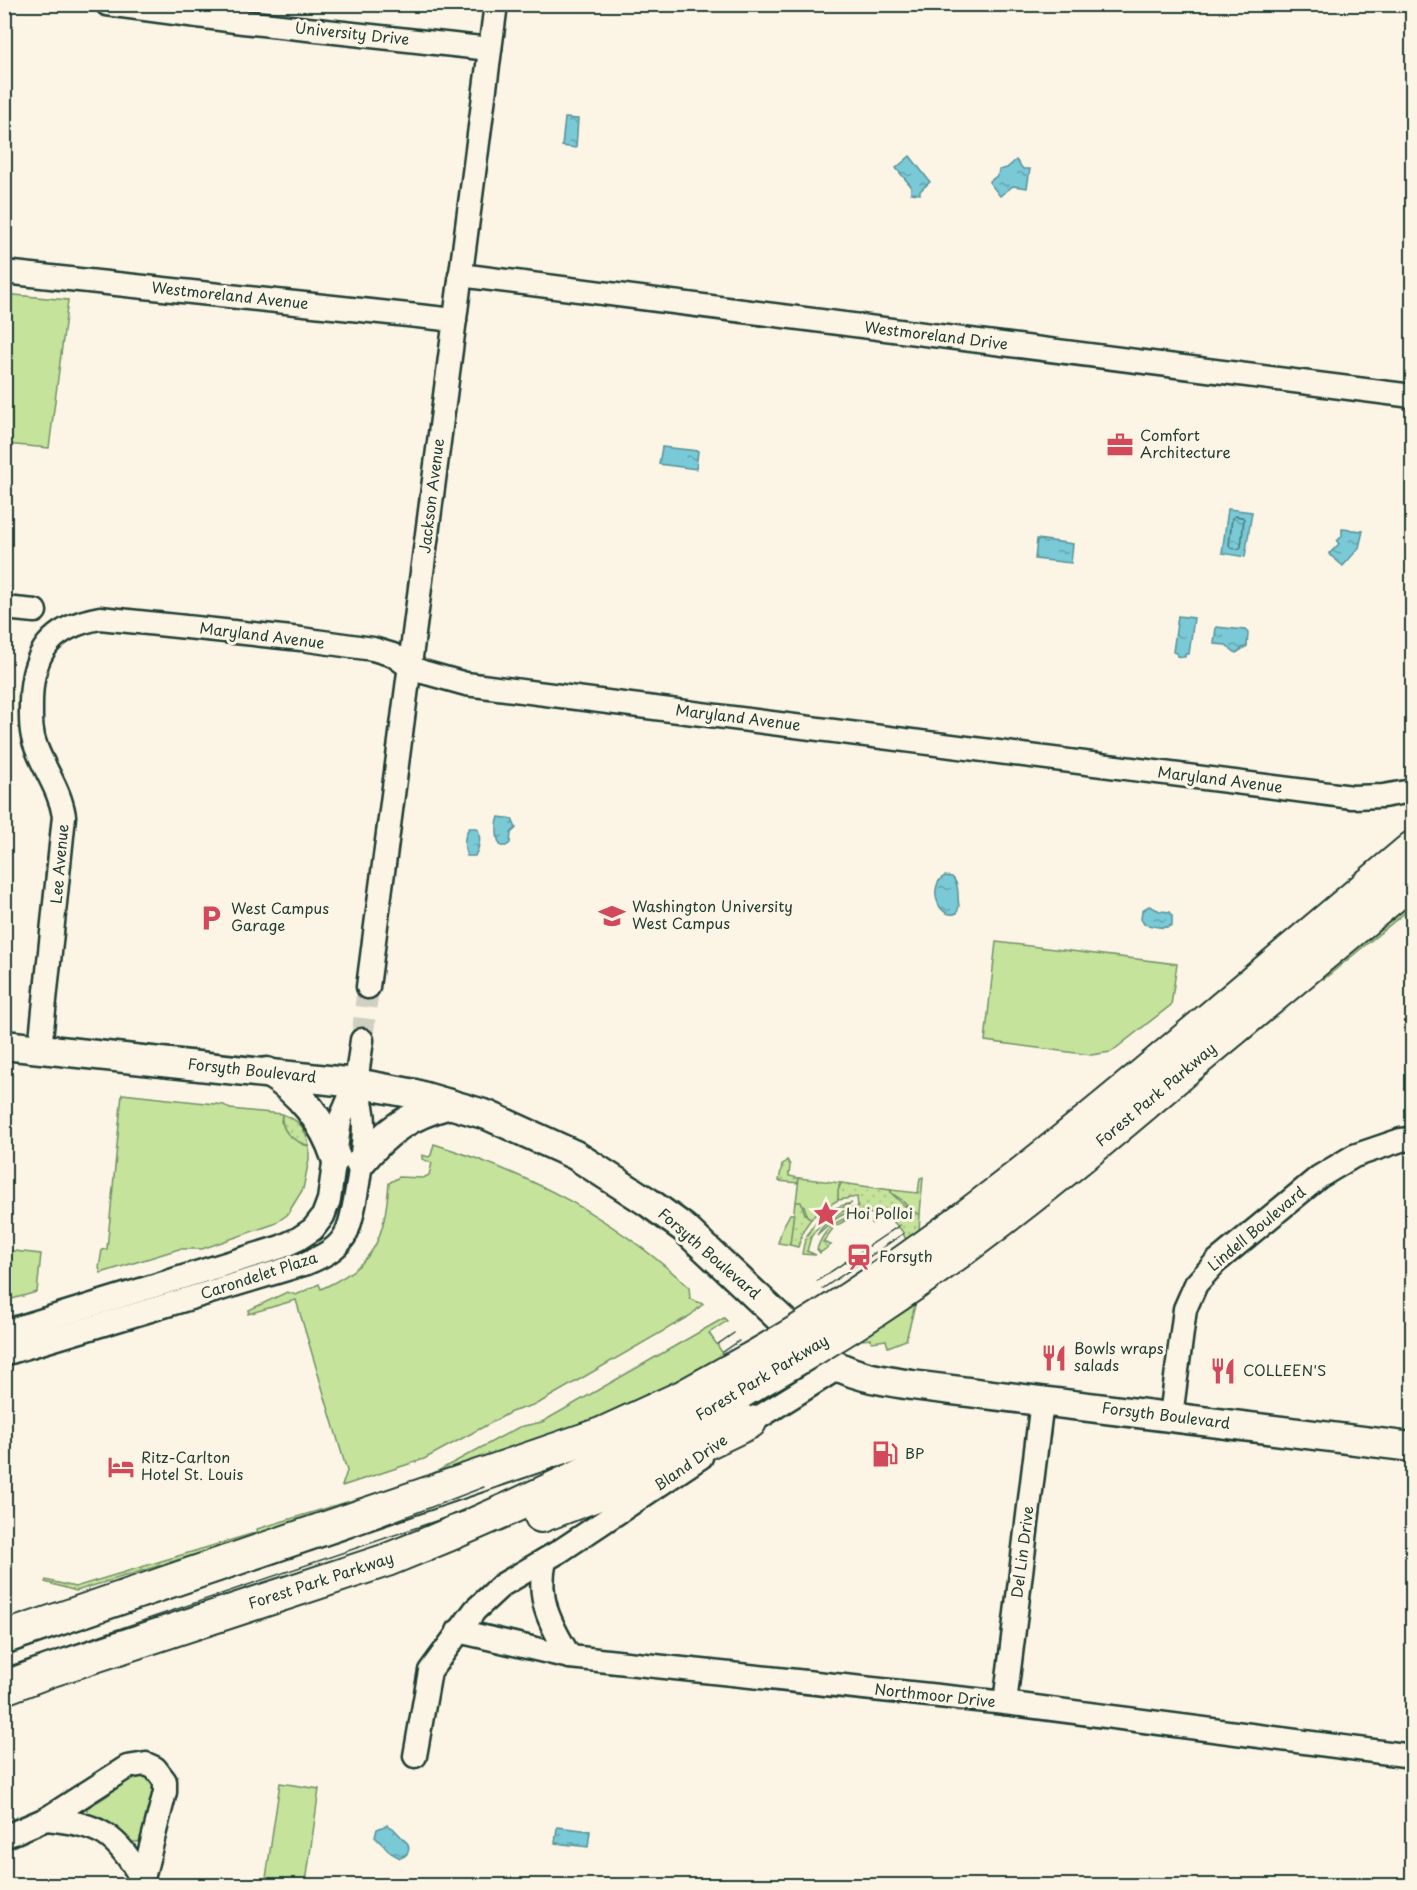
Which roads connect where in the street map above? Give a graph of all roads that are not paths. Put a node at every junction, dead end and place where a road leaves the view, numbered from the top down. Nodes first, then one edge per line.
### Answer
1 (107, 4) edge
2 (496, 4) edge
3 (244, 14) edge
4 (490, 49) junction
5 (4, 272) edge
6 (460, 275) junction
7 (455, 320) junction
8 (1413, 396) edge
9 (4, 608) edge
10 (35, 611) dead end
11 (69, 626) joint
12 (410, 667) junction
13 (1413, 791) edge
14 (1413, 848) edge
15 (1413, 880) edge
16 (368, 987) tunnel mouth
17 (362, 1040) tunnel mouth
18 (4, 1045) edge
19 (40, 1049) junction
20 (1171, 1066) junction
21 (267, 1072) junction
22 (356, 1083) junction
23 (450, 1104) junction
24 (1413, 1139) edge
25 (348, 1161) junction
26 (4, 1332) edge
27 (4, 1354) edge
28 (838, 1368) junction
29 (735, 1381) junction
30 (1042, 1401) junction
31 (1171, 1416) junction
32 (750, 1422) junction
33 (1413, 1447) edge
34 (387, 1560) junction
35 (545, 1560) junction
36 (458, 1631) junction
37 (4, 1638) edge
38 (570, 1657) junction
39 (4, 1688) edge
40 (1005, 1703) junction
41 (415, 1756) dead end
42 (1413, 1756) edge
43 (46, 1819) junction
44 (4, 1837) edge
45 (141, 1883) edge

1 - 3 street, University Drive
2 - 4 street, Jackson Avenue
3 - 4 street, University Drive
4 - 6 street, Jackson Avenue
5 - 7 street, Westmoreland Avenue
6 - 7 street, Jackson Avenue
6 - 8 street, Westmoreland Drive
7 - 12 street, Jackson Avenue
9 - 10 street
11 - 12 street, Maryland Avenue
11 - 19 street, Lee Avenue
12 - 13 street, Maryland Avenue
12 - 16 street, Jackson Avenue
14 - 20 highway, Forest Park Parkway
15 - 20 highway, Forest Park Parkway
17 - 22 street
18 - 19 main road, Forsyth Boulevard
19 - 21 main road, Forsyth Boulevard
20 - 29 highway, Forest Park Parkway, bridge
21 - 22 main road, Forsyth Boulevard
21 - 25 main road
22 - 23 main road, Forsyth Boulevard
22 - 25 street, Carondelet Plaza
23 - 25 main road
23 - 28 main road, Forsyth Boulevard
24 - 31 street, Lindell Boulevard
25 - 26 street, Carondelet Plaza
25 - 27 street, Carondelet Plaza
28 - 30 main road, Forsyth Boulevard
28 - 32 street, Bland Drive
29 - 34 highway, Forest Park Parkway
29 - 37 highway, Forest Park Parkway
30 - 31 main road, Forsyth Boulevard
30 - 40 street, Del Lin Drive
31 - 33 main road, Forsyth Boulevard
32 - 34 highway
32 - 35 street, Bland Drive
34 - 39 highway, Forest Park Parkway
35 - 36 street, Bland Drive
35 - 38 street
36 - 38 street, Northmoor Drive
36 - 41 street, Bland Drive
38 - 40 street, Northmoor Drive
40 - 42 street, Northmoor Drive
43 - 44 street
43 - 45 street
43 - 45 street

